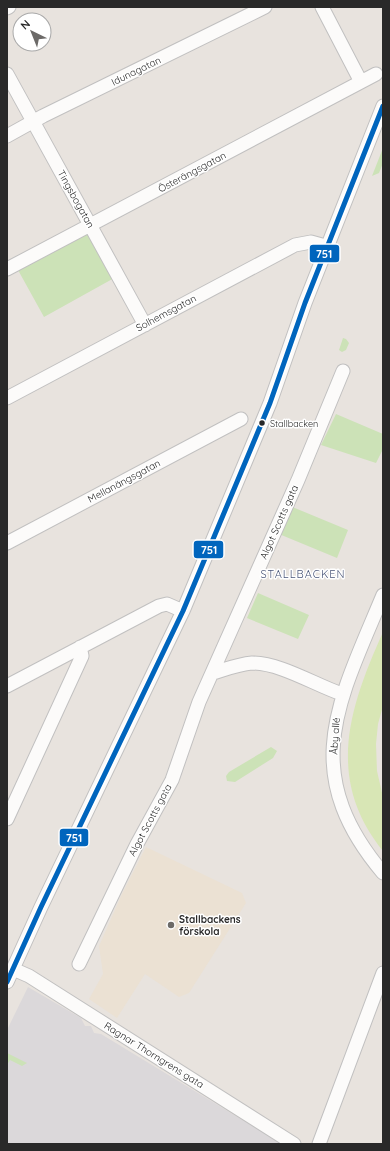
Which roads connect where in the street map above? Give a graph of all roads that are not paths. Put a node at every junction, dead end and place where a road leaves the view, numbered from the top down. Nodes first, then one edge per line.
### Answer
1 (265, 7) edge
2 (322, 7) edge
3 (7, 74) edge
4 (376, 74) dead end
5 (361, 82) junction
6 (383, 106) edge
7 (33, 122) junction
8 (7, 136) edge
9 (90, 226) junction
10 (329, 247) junction
11 (7, 269) edge
12 (145, 325) junction
13 (343, 371) dead end
14 (7, 398) edge
15 (241, 419) dead end
16 (7, 543) edge
17 (383, 595) edge
18 (183, 611) junction
19 (80, 647) junction
20 (213, 673) junction
21 (7, 686) edge
22 (342, 694) junction
23 (7, 819) edge
24 (383, 873) edge
25 (79, 964) dead end
26 (12, 969) junction
27 (383, 973) edge
28 (7, 982) edge
29 (294, 1144) edge
30 (319, 1144) edge

1 - 7 street, Idunagatan
2 - 5 street
3 - 7 street, Tingsbogatan
4 - 5 street, Österängsgatan
5 - 9 street, Österängsgatan
6 - 10 street
7 - 8 street, Idunagatan
7 - 9 street, Tingsbogatan
9 - 11 street, Österängsgatan
9 - 12 street, Tingsbogatan
10 - 12 street, Solhemsgatan
10 - 18 street
12 - 14 street, Solhemsgatan
13 - 20 street, Algot Scotts gata
15 - 16 street, Mellanängsgatan
17 - 22 street, Åby allé
18 - 19 street
18 - 26 street
19 - 21 street
19 - 23 street
20 - 22 street
20 - 25 street, Algot Scotts gata
22 - 24 street, Åby allé
26 - 28 street
26 - 29 street, Ragnar Thorngrens gata
27 - 30 street

